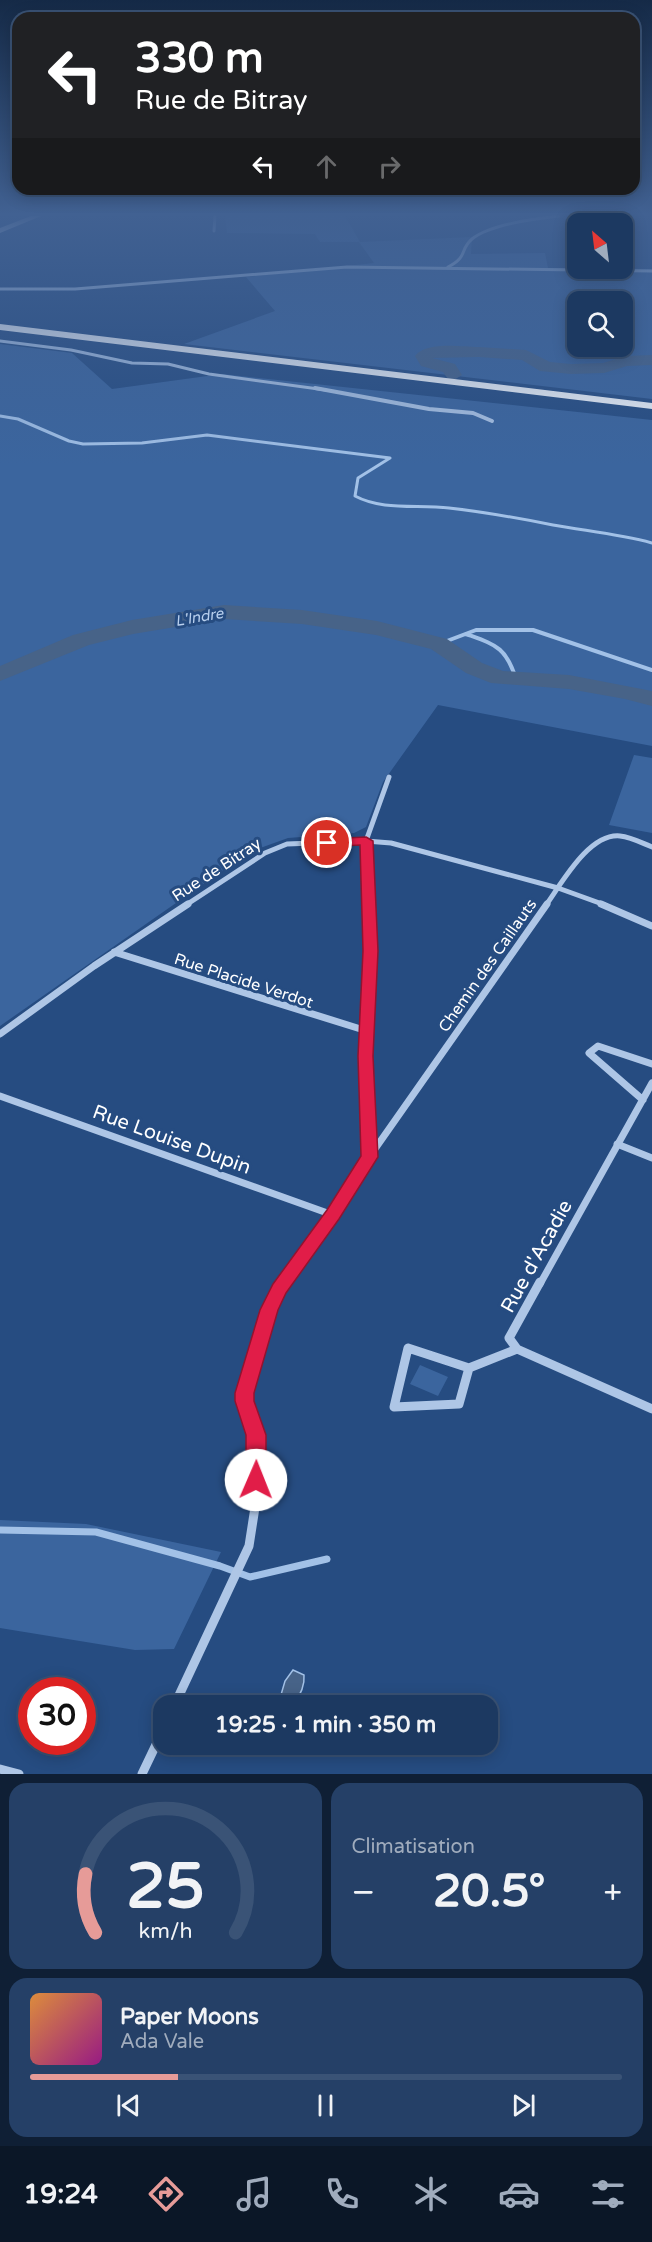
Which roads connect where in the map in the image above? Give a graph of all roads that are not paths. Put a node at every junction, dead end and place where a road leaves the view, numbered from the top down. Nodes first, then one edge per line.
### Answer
1 (0, 319) edge
2 (0, 327) edge
3 (0, 337) edge
4 (163, 348) junction
5 (652, 406) edge
6 (652, 411) edge
7 (492, 421) dead end
8 (389, 777) dead end
9 (366, 841) junction
10 (652, 847) edge
11 (558, 888) junction
12 (652, 926) edge
13 (114, 952) junction
14 (367, 1031) junction
15 (0, 1034) edge
16 (652, 1064) edge
17 (652, 1083) edge
18 (0, 1096) edge
19 (643, 1100) junction
20 (617, 1144) junction
21 (369, 1157) junction
22 (652, 1158) edge
23 (333, 1215) junction
24 (517, 1349) junction
25 (469, 1368) junction
26 (652, 1409) edge
27 (179, 1695) edge
28 (153, 1751) edge
29 (0, 1769) edge
30 (19, 1774) edge
31 (142, 1774) edge

1 - 4 highway
2 - 4 highway
3 - 6 highway
3 - 7 street
4 - 5 highway
8 - 9 street
9 - 11 street, Rue de Bitray
9 - 13 street, Rue de Bitray
9 - 14 street
10 - 11 street, Chemin des Caillauts
11 - 12 street, Rue de Bitray
11 - 21 street, Chemin des Caillauts
13 - 14 street, Rue Placide Verdot
13 - 15 street, Rue de Bitray
14 - 21 street
16 - 19 street
17 - 19 street
18 - 23 street, Rue Louise Dupin
19 - 20 street
20 - 22 street
20 - 24 street, Rue d'Acadie
21 - 23 street, Chemin des Caillauts
23 - 27 street, Chemin des Caillauts
24 - 25 street
24 - 26 street
25 - 25 street
28 - 31 street
29 - 30 street

